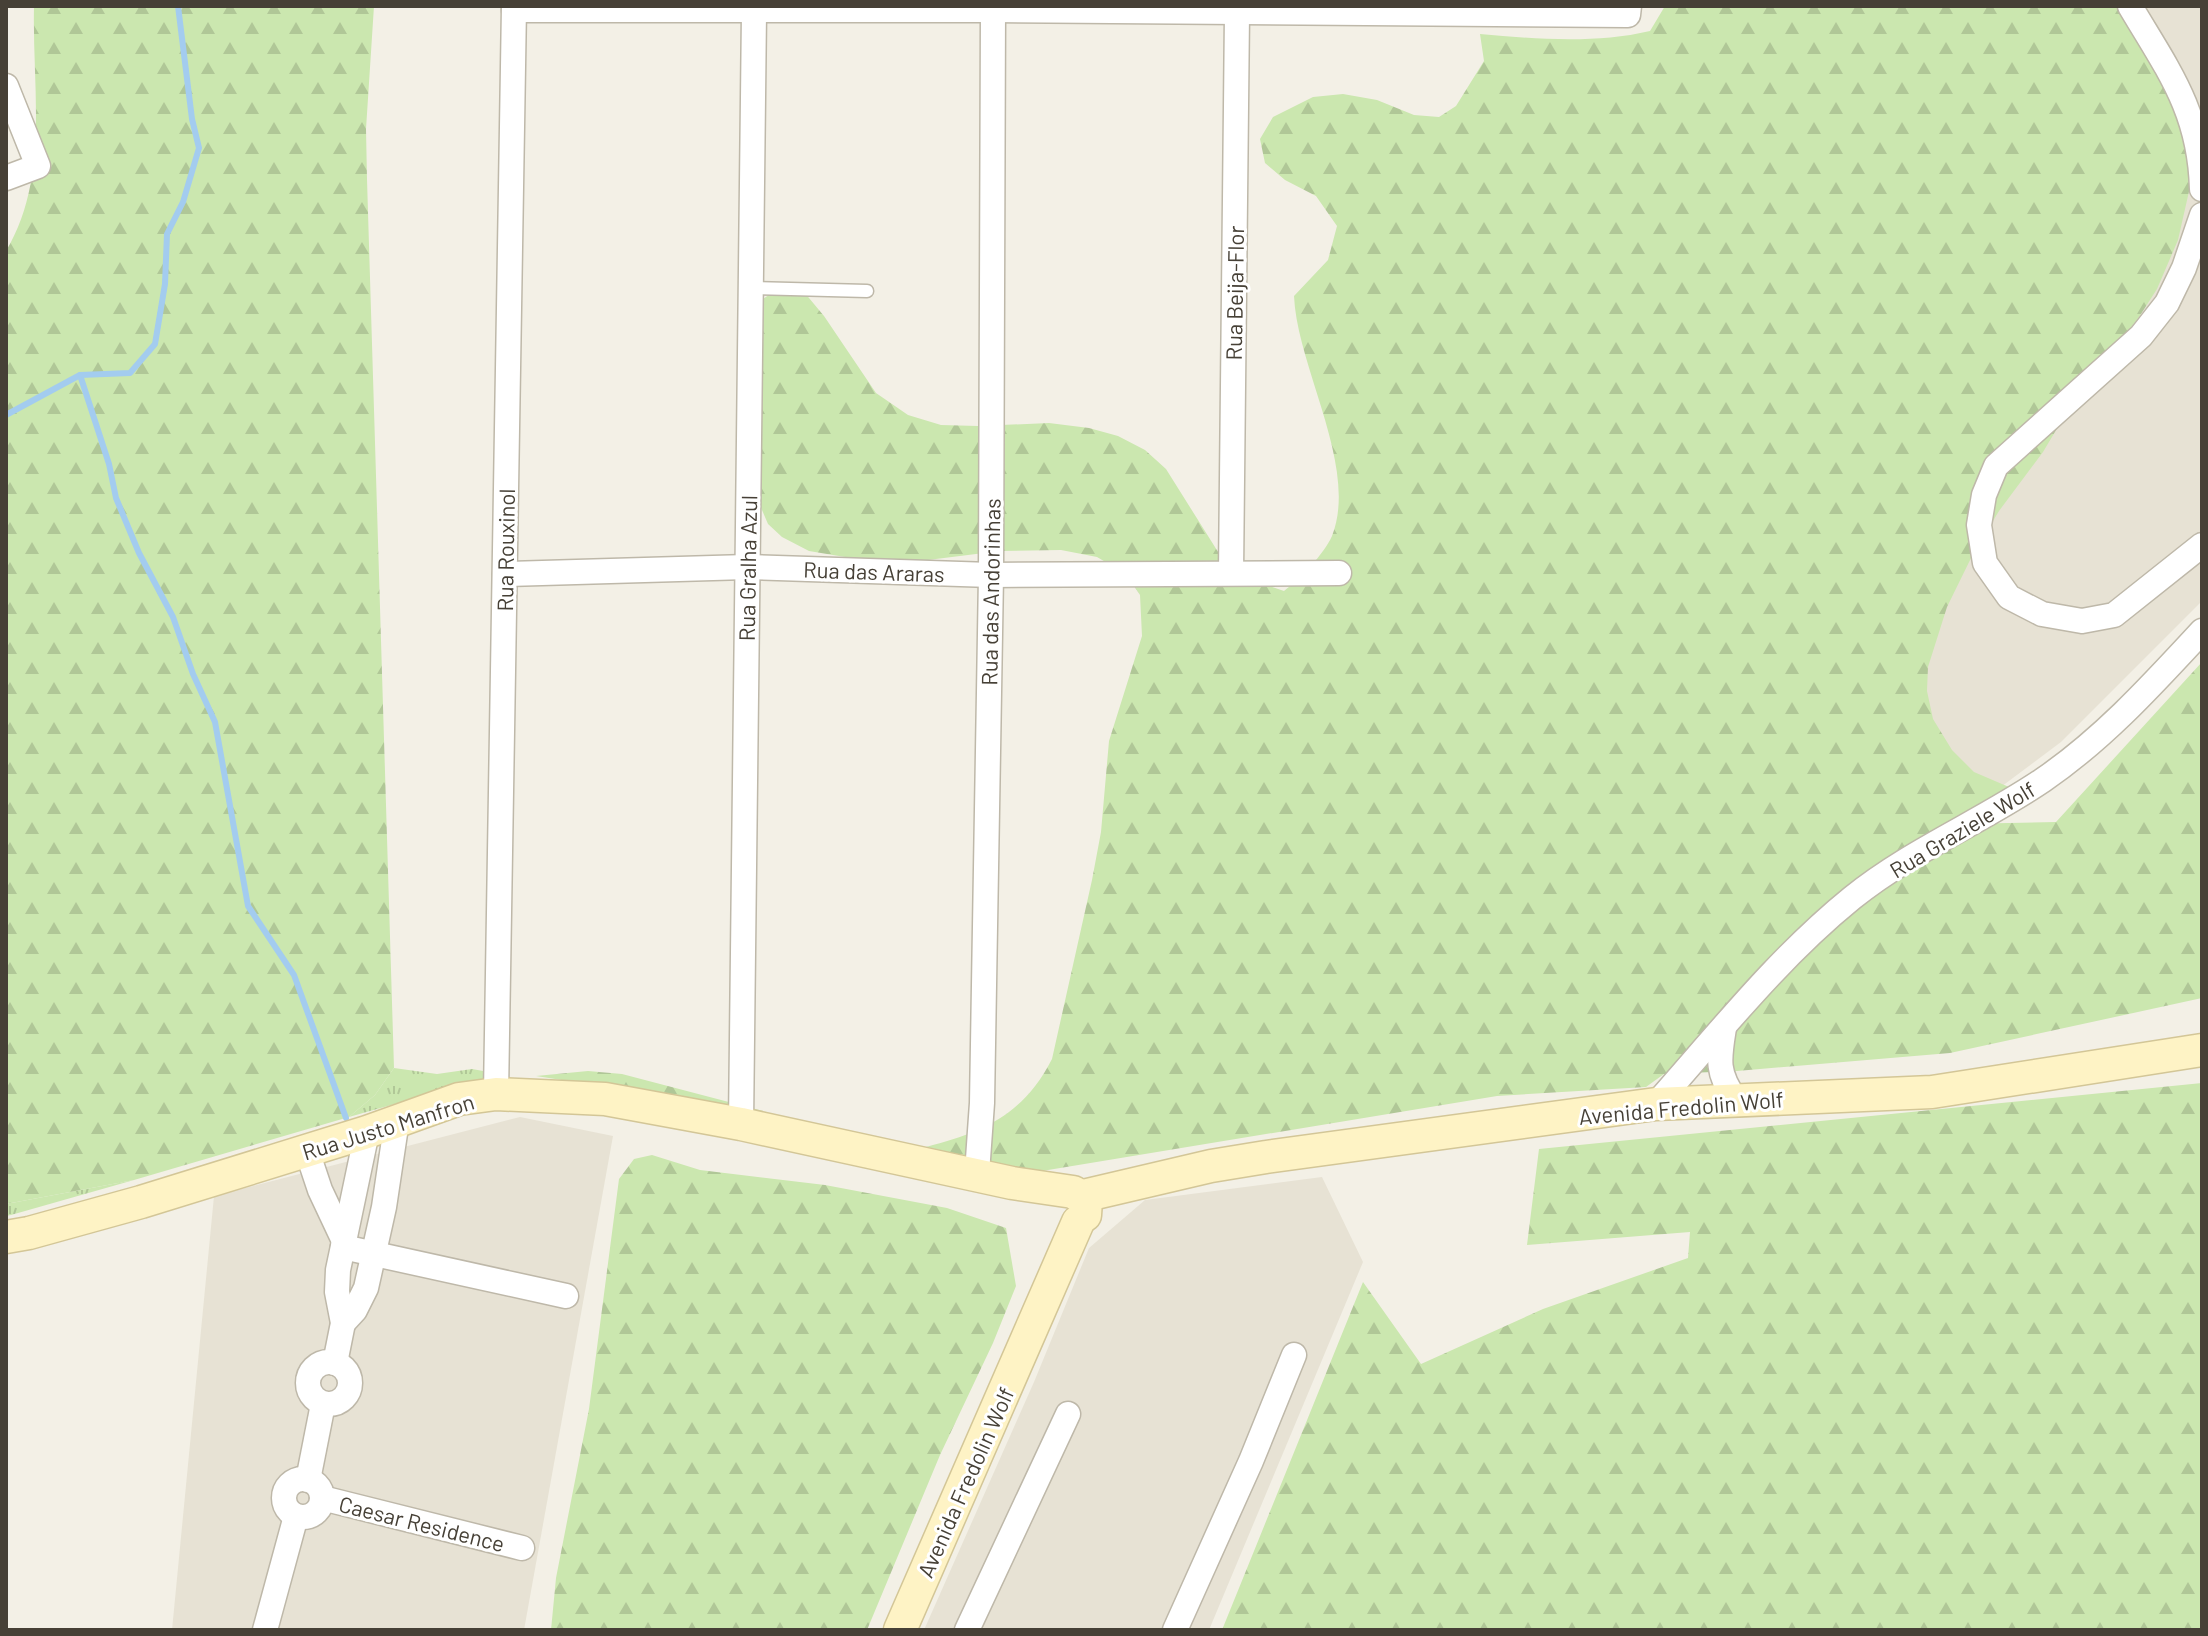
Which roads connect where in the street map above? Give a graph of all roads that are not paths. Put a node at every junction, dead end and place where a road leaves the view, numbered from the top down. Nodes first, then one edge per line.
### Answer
1 (2130, 6) edge
2 (514, 8) edge
3 (993, 10) junction
4 (1344, 10) edge
5 (1629, 11) edge
6 (754, 12) junction
7 (1237, 13) junction
8 (6, 86) edge
9 (2194, 100) edge
10 (6, 178) edge
11 (2202, 189) edge
12 (2202, 215) edge
13 (751, 288) junction
14 (867, 291) dead end
15 (2202, 545) edge
16 (747, 567) junction
17 (1231, 573) junction
18 (1339, 573) dead end
19 (505, 574) junction
20 (991, 575) junction
21 (2202, 631) edge
22 (1724, 1028) junction
23 (2202, 1050) edge
24 (496, 1094) junction
25 (1735, 1099) junction
26 (1656, 1104) junction
27 (397, 1120) junction
28 (741, 1124) junction
29 (367, 1132) junction
30 (307, 1151) junction
31 (977, 1173) junction
32 (1072, 1209) junction
33 (6, 1237) edge
34 (344, 1244) junction
35 (374, 1254) junction
36 (566, 1296) dead end
37 (343, 1323) junction
38 (1294, 1355) dead end
39 (1068, 1414) dead end
40 (315, 1489) junction
41 (296, 1516) junction
42 (522, 1548) dead end
43 (265, 1630) edge
44 (900, 1630) edge
45 (967, 1630) edge
46 (1175, 1630) edge

1 - 9 street
2 - 6 street
2 - 19 street, Rua Rouxinol
3 - 6 street
3 - 7 street
3 - 20 street, Rua das Andorinhas
4 - 5 street
4 - 7 street
6 - 13 street, Rua Gralha Azul
7 - 17 street, Rua Beija-Flor
8 - 10 street
9 - 11 street
12 - 15 street
13 - 14 lane
13 - 16 street, Rua Gralha Azul
16 - 19 street, Rua das Araras
16 - 20 street, Rua das Araras
16 - 28 street, Rua Gralha Azul
17 - 18 street, Rua das Araras
17 - 20 street, Rua das Araras
19 - 24 street, Rua Rouxinol
20 - 31 street, Rua das Andorinhas
21 - 22 street, Rua Graziele Wolf
22 - 25 street
22 - 26 street, Rua Graziele Wolf
23 - 25 main road, Avenida Fredolin Wolf
24 - 27 main road, Rua Justo Manfron
24 - 28 main road, Rua Justo Manfron
25 - 26 main road, Avenida Fredolin Wolf
26 - 32 main road, Avenida Fredolin Wolf
27 - 29 main road, Rua Justo Manfron
27 - 35 street
28 - 31 main road, Rua Justo Manfron
29 - 30 main road, Rua Justo Manfron
29 - 34 street
30 - 33 main road, Rua Justo Manfron
30 - 34 street
31 - 32 main road, Rua Justo Manfron
32 - 44 main road, Avenida Fredolin Wolf
34 - 35 street
34 - 37 street
35 - 36 street
35 - 37 street
37 - 40 street
38 - 46 street
39 - 45 street
40 - 41 street
40 - 41 street
40 - 42 street, Caesar Residence
41 - 43 street

